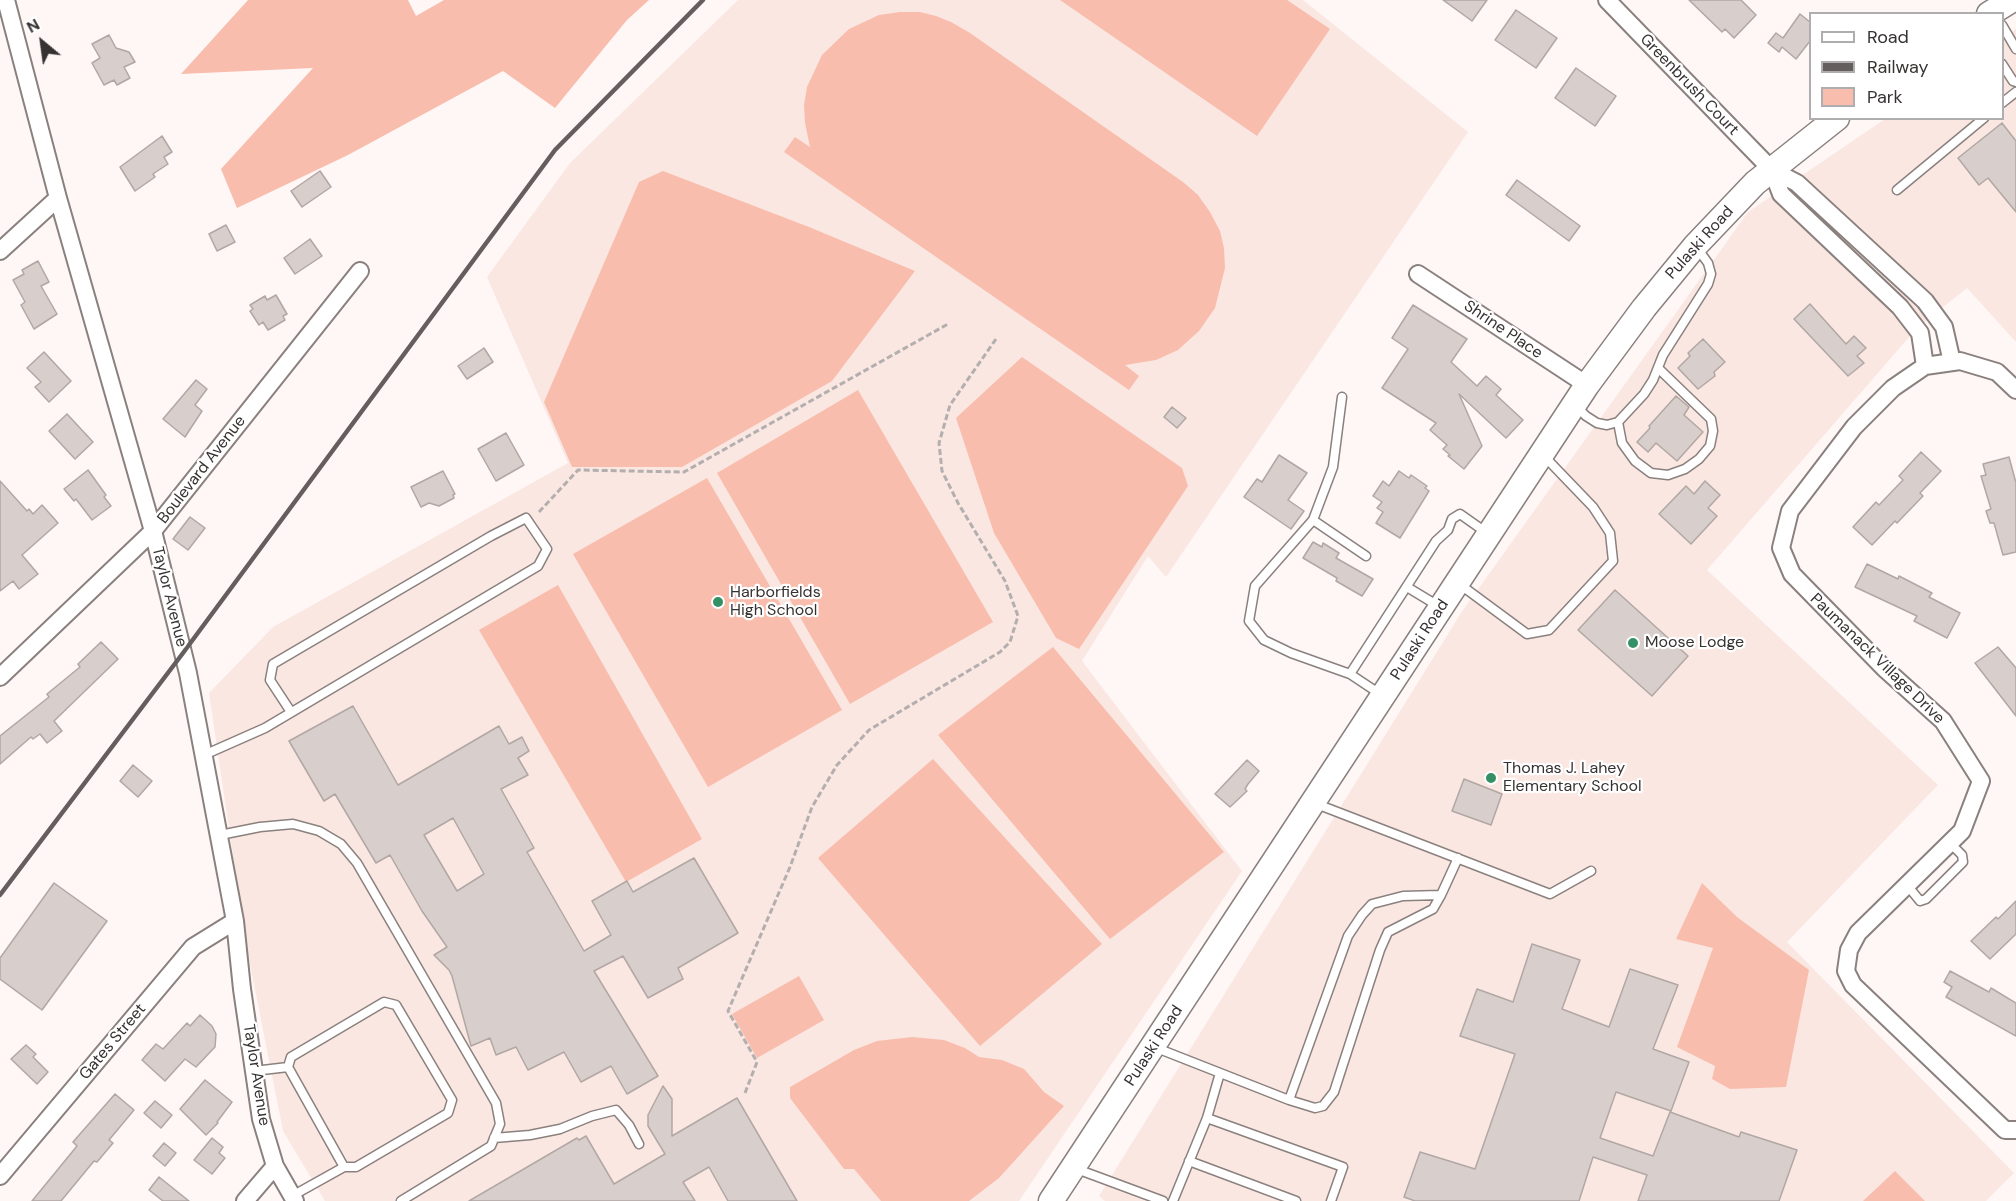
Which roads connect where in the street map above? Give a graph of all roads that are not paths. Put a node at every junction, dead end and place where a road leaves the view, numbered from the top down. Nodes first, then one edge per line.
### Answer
1 (6, 0) edge
2 (1607, 0) edge
3 (2004, 24) edge
4 (2016, 49) edge
5 (2004, 67) edge
6 (2016, 82) edge
7 (2016, 92) edge
8 (2004, 101) edge
9 (1834, 120) edge
10 (1982, 120) edge
11 (1772, 170) junction
12 (1897, 190) dead end
13 (58, 198) junction
14 (1695, 246) junction
15 (0, 251) edge
16 (360, 271) dead end
17 (1418, 274) dead end
18 (1952, 362) junction
19 (1925, 366) junction
20 (1658, 368) junction
21 (2016, 390) edge
22 (1581, 395) junction
23 (1342, 397) dead end
24 (1618, 422) junction
25 (1542, 454) junction
26 (1313, 520) junction
27 (153, 531) junction
28 (1489, 535) junction
29 (1366, 556) dead end
30 (1458, 583) junction
31 (1407, 587) junction
32 (1441, 608) junction
33 (1350, 674) junction
34 (0, 677) edge
35 (1383, 696) junction
36 (291, 712) junction
37 (204, 755) junction
38 (1313, 803) junction
39 (220, 835) junction
40 (1950, 843) junction
41 (1458, 858) junction
42 (1591, 871) dead end
43 (1907, 885) junction
44 (1441, 895) junction
45 (235, 921) junction
46 (1154, 1047) junction
47 (288, 1067) junction
48 (254, 1071) junction
49 (1220, 1073) junction
50 (1289, 1100) junction
51 (1207, 1118) junction
52 (2016, 1130) edge
53 (494, 1138) junction
54 (639, 1144) dead end
55 (1189, 1161) junction
56 (275, 1166) junction
57 (344, 1167) junction
58 (1074, 1168) junction
59 (0, 1176) edge
60 (293, 1199) edge
61 (245, 1201) edge
62 (401, 1201) edge
63 (1051, 1201) edge
64 (1163, 1201) edge
65 (1173, 1201) edge
66 (1296, 1201) edge
67 (1331, 1201) edge

1 - 13 street, Taylor Avenue
2 - 11 street, Greenbrush Court
3 - 4 lane
5 - 6 lane
7 - 8 lane
9 - 11 main road, Pulaski Road
10 - 12 lane
11 - 14 main road, Pulaski Road
11 - 18 street
11 - 19 street
13 - 15 street
13 - 27 street, Taylor Avenue
14 - 20 lane
14 - 22 main road, Pulaski Road
16 - 27 street, Boulevard Avenue
17 - 22 street, Shrine Place
18 - 19 street, Paumanack Village Drive
18 - 21 street, Paumanack Village Drive
19 - 40 street, Paumanack Village Drive
20 - 24 lane
20 - 24 lane
22 - 24 lane
22 - 25 main road, Pulaski Road
23 - 26 lane
25 - 28 main road, Pulaski Road
25 - 30 lane
26 - 29 lane
26 - 33 lane
27 - 34 street, Boulevard Avenue
27 - 37 street, Taylor Avenue
28 - 30 main road, Pulaski Road
28 - 31 lane
30 - 32 main road, Pulaski Road
31 - 32 lane
31 - 33 lane
32 - 35 main road, Pulaski Road
33 - 35 lane
35 - 38 main road, Pulaski Road
36 - 36 lane
36 - 37 lane
37 - 39 street, Taylor Avenue
38 - 41 lane
38 - 46 main road, Pulaski Road
39 - 45 street, Taylor Avenue
39 - 53 lane
40 - 43 street, Paumanack Village Drive
40 - 43 lane
41 - 42 lane
41 - 44 lane
43 - 52 street, Paumanack Village Drive
44 - 50 lane
44 - 50 lane
45 - 48 street, Taylor Avenue
45 - 59 street, Gates Street
46 - 49 lane
46 - 58 main road, Pulaski Road
47 - 48 lane
47 - 57 lane
47 - 57 lane
48 - 56 street, Taylor Avenue
49 - 50 lane
49 - 51 lane
51 - 55 lane
51 - 67 lane
53 - 54 lane
53 - 62 lane
55 - 65 lane
55 - 66 lane
56 - 60 street, Taylor Avenue
56 - 61 street
57 - 60 lane
58 - 63 main road, Pulaski Road
58 - 64 lane

